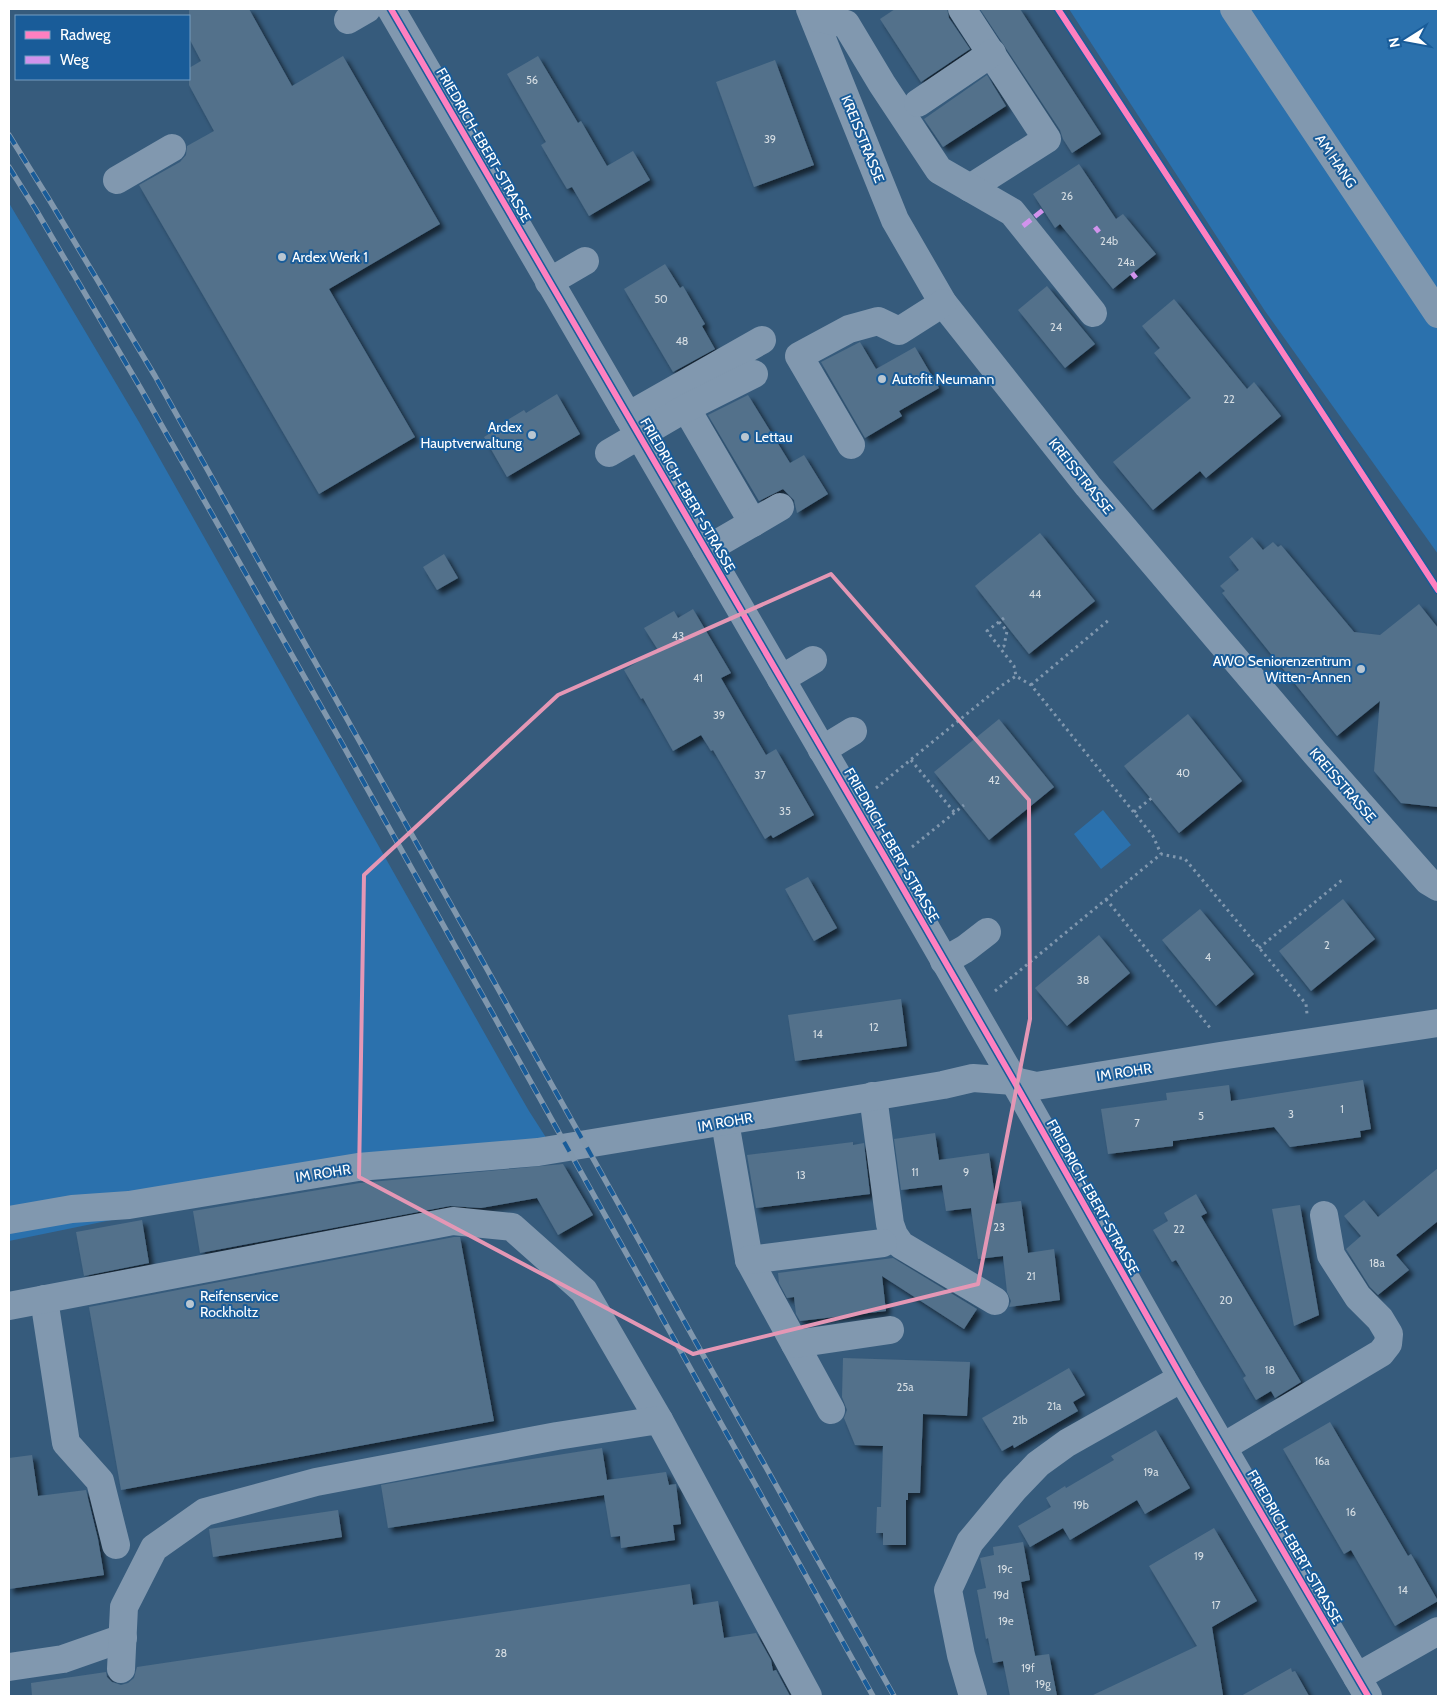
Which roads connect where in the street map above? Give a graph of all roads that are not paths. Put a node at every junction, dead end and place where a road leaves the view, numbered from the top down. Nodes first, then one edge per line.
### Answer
1 (391, 9) edge
2 (962, 9) edge
3 (1234, 9) edge
4 (812, 13) edge
5 (992, 53) junction
6 (918, 103) dead end
7 (172, 148) dead end
8 (116, 180) dead end
9 (970, 188) junction
10 (585, 261) dead end
11 (549, 282) junction
12 (943, 303) junction
13 (1093, 313) dead end
14 (1438, 314) edge
15 (762, 340) dead end
16 (754, 374) dead end
17 (686, 408) junction
18 (634, 425) junction
19 (851, 445) dead end
20 (609, 453) dead end
21 (780, 507) dead end
22 (753, 522) junction
23 (706, 550) junction
24 (813, 660) dead end
25 (781, 679) junction
26 (853, 731) dead end
27 (822, 750) junction
28 (1438, 887) edge
29 (987, 932) dead end
30 (944, 961) junction
31 (1438, 1023) edge
32 (1014, 1080) junction
33 (872, 1096) junction
34 (725, 1122) junction
35 (1324, 1215) dead end
36 (9, 1220) edge
37 (883, 1243) dead end
38 (749, 1260) junction
39 (44, 1300) junction
40 (995, 1301) dead end
41 (9, 1306) edge
42 (890, 1330) dead end
43 (795, 1344) junction
44 (1182, 1378) junction
45 (832, 1410) dead end
46 (659, 1420) junction
47 (1223, 1447) junction
48 (116, 1545) dead end
49 (1438, 1631) edge
50 (123, 1638) junction
51 (9, 1667) edge
52 (121, 1669) dead end
53 (1362, 1687) edge
54 (808, 1696) edge
55 (973, 1696) edge

1 - 11 street, FRIEDRICH-EBERT-STRASSE
2 - 5 street
3 - 14 street, AM HANG
4 - 9 street
4 - 12 street, KREISSTRASSE
5 - 6 street
5 - 9 street
7 - 8 street
9 - 13 street
10 - 11 street
11 - 18 street, FRIEDRICH-EBERT-STRASSE
12 - 19 street
12 - 28 street, KREISSTRASSE
15 - 18 street
16 - 17 street
17 - 18 street
17 - 22 street
18 - 20 street
18 - 23 street, FRIEDRICH-EBERT-STRASSE
21 - 22 street
22 - 23 street
23 - 25 street, FRIEDRICH-EBERT-STRASSE
24 - 25 street
25 - 27 street, FRIEDRICH-EBERT-STRASSE
26 - 27 street
27 - 30 street, FRIEDRICH-EBERT-STRASSE
29 - 30 street
30 - 32 street, FRIEDRICH-EBERT-STRASSE
31 - 32 street, IM ROHR
32 - 33 street, IM ROHR
32 - 44 street, FRIEDRICH-EBERT-STRASSE
33 - 34 street, IM ROHR
33 - 40 street
34 - 36 street, IM ROHR
34 - 38 street
35 - 47 street
37 - 38 street
38 - 43 street
39 - 41 street
39 - 46 street
39 - 48 street
42 - 43 street
43 - 45 street
44 - 47 street, FRIEDRICH-EBERT-STRASSE
44 - 55 street
46 - 50 street
46 - 54 street
47 - 53 street, FRIEDRICH-EBERT-STRASSE
49 - 53 street
50 - 51 street
50 - 52 street

